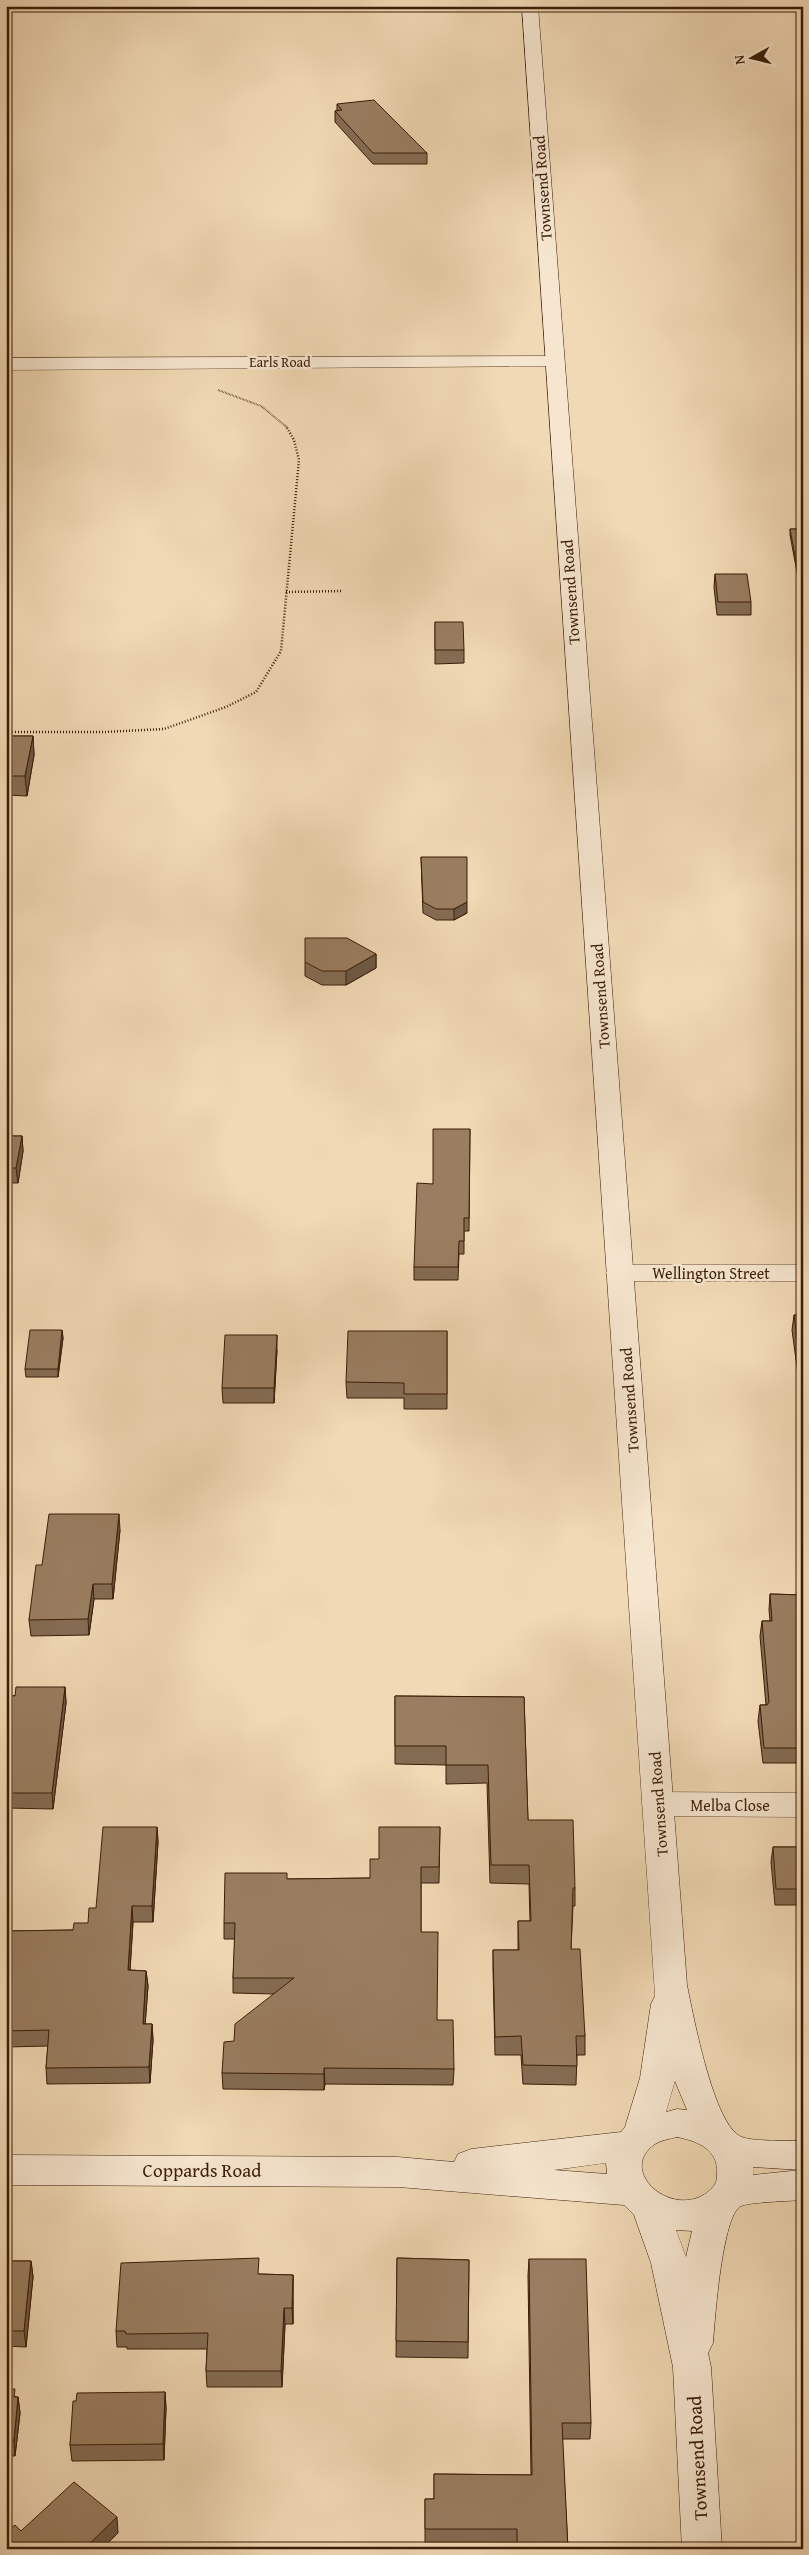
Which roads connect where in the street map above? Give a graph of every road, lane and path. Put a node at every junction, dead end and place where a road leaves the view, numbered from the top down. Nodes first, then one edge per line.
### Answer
1 (530, 6) edge
2 (553, 362) junction
3 (6, 364) edge
4 (216, 389) dead end
5 (343, 591) dead end
6 (286, 592) junction
7 (6, 732) edge
8 (620, 1273) junction
9 (803, 1273) edge
10 (658, 1804) junction
11 (803, 1805) edge
12 (670, 1985) junction
13 (635, 2139) junction
14 (722, 2142) junction
15 (803, 2156) edge
16 (6, 2170) edge
17 (398, 2172) junction
18 (803, 2185) edge
19 (640, 2199) junction
20 (723, 2199) junction
21 (692, 2367) junction
22 (702, 2549) edge

1 - 2 street, Townsend Road
2 - 3 street, Earls Road
2 - 8 street, Townsend Road
4 - 6 path
5 - 6 path
6 - 7 path
8 - 9 street, Wellington Street
8 - 10 street, Townsend Road
10 - 11 street, Melba Close
10 - 12 street, Townsend Road
12 - 13 street, Townsend Road
12 - 14 street, Townsend Road
13 - 14 street
13 - 17 street, Coppards Road
13 - 19 street
14 - 15 street
14 - 20 street
16 - 17 street, Coppards Road
17 - 19 street, Coppards Road
18 - 20 street
19 - 20 street
19 - 21 street, Townsend Road
20 - 21 street, Townsend Road
21 - 22 street, Townsend Road

